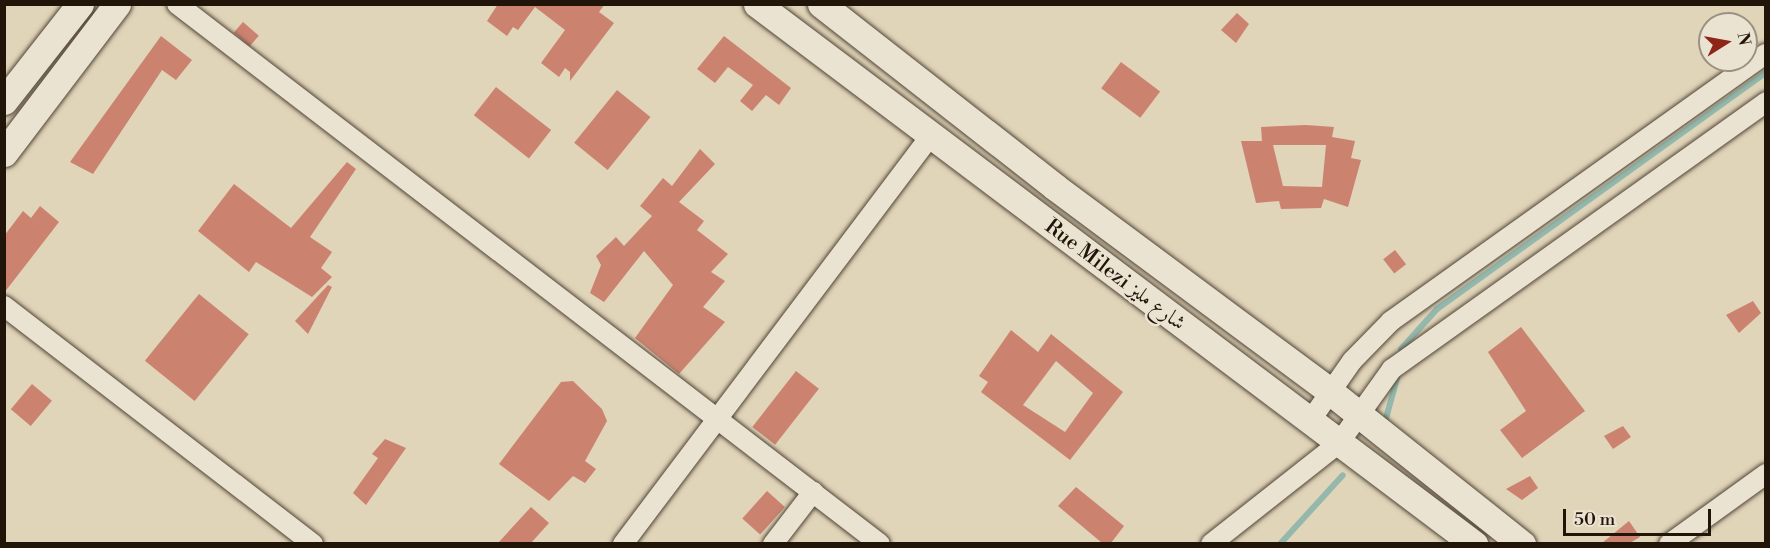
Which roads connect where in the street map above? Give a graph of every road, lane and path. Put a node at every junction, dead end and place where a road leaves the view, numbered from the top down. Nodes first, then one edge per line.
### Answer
1 (80, 4) edge
2 (117, 4) edge
3 (177, 4) edge
4 (757, 4) edge
5 (821, 4) edge
6 (1766, 54) edge
7 (4, 101) edge
8 (1766, 102) edge
9 (932, 134) junction
10 (4, 153) edge
11 (4, 306) edge
12 (1332, 393) junction
13 (1361, 416) junction
14 (721, 418) junction
15 (1310, 421) junction
16 (1339, 443) junction
17 (1766, 474) edge
18 (813, 492) junction
19 (313, 543) edge
20 (623, 543) edge
21 (773, 543) edge
22 (880, 543) edge
23 (1211, 543) edge
24 (1474, 543) edge
25 (1522, 543) edge
26 (1669, 543) edge

1 - 7 street
2 - 10 street
3 - 14 street
4 - 9 street, Rue Milezi شارع مليز
5 - 12 street, Rue Milezi شارع مليز
6 - 12 street
8 - 13 street
9 - 14 street
9 - 15 street, Rue Milezi شارع مليز
11 - 19 street
12 - 13 street, Rue Milezi شارع مليز
12 - 15 street
13 - 16 street
13 - 25 street, Rue Milezi شارع مليز
14 - 18 street
14 - 20 street
15 - 16 street, Rue Milezi شارع مليز
16 - 23 street
16 - 24 street, Rue Milezi شارع مليز
17 - 26 street
18 - 21 street
18 - 22 street

